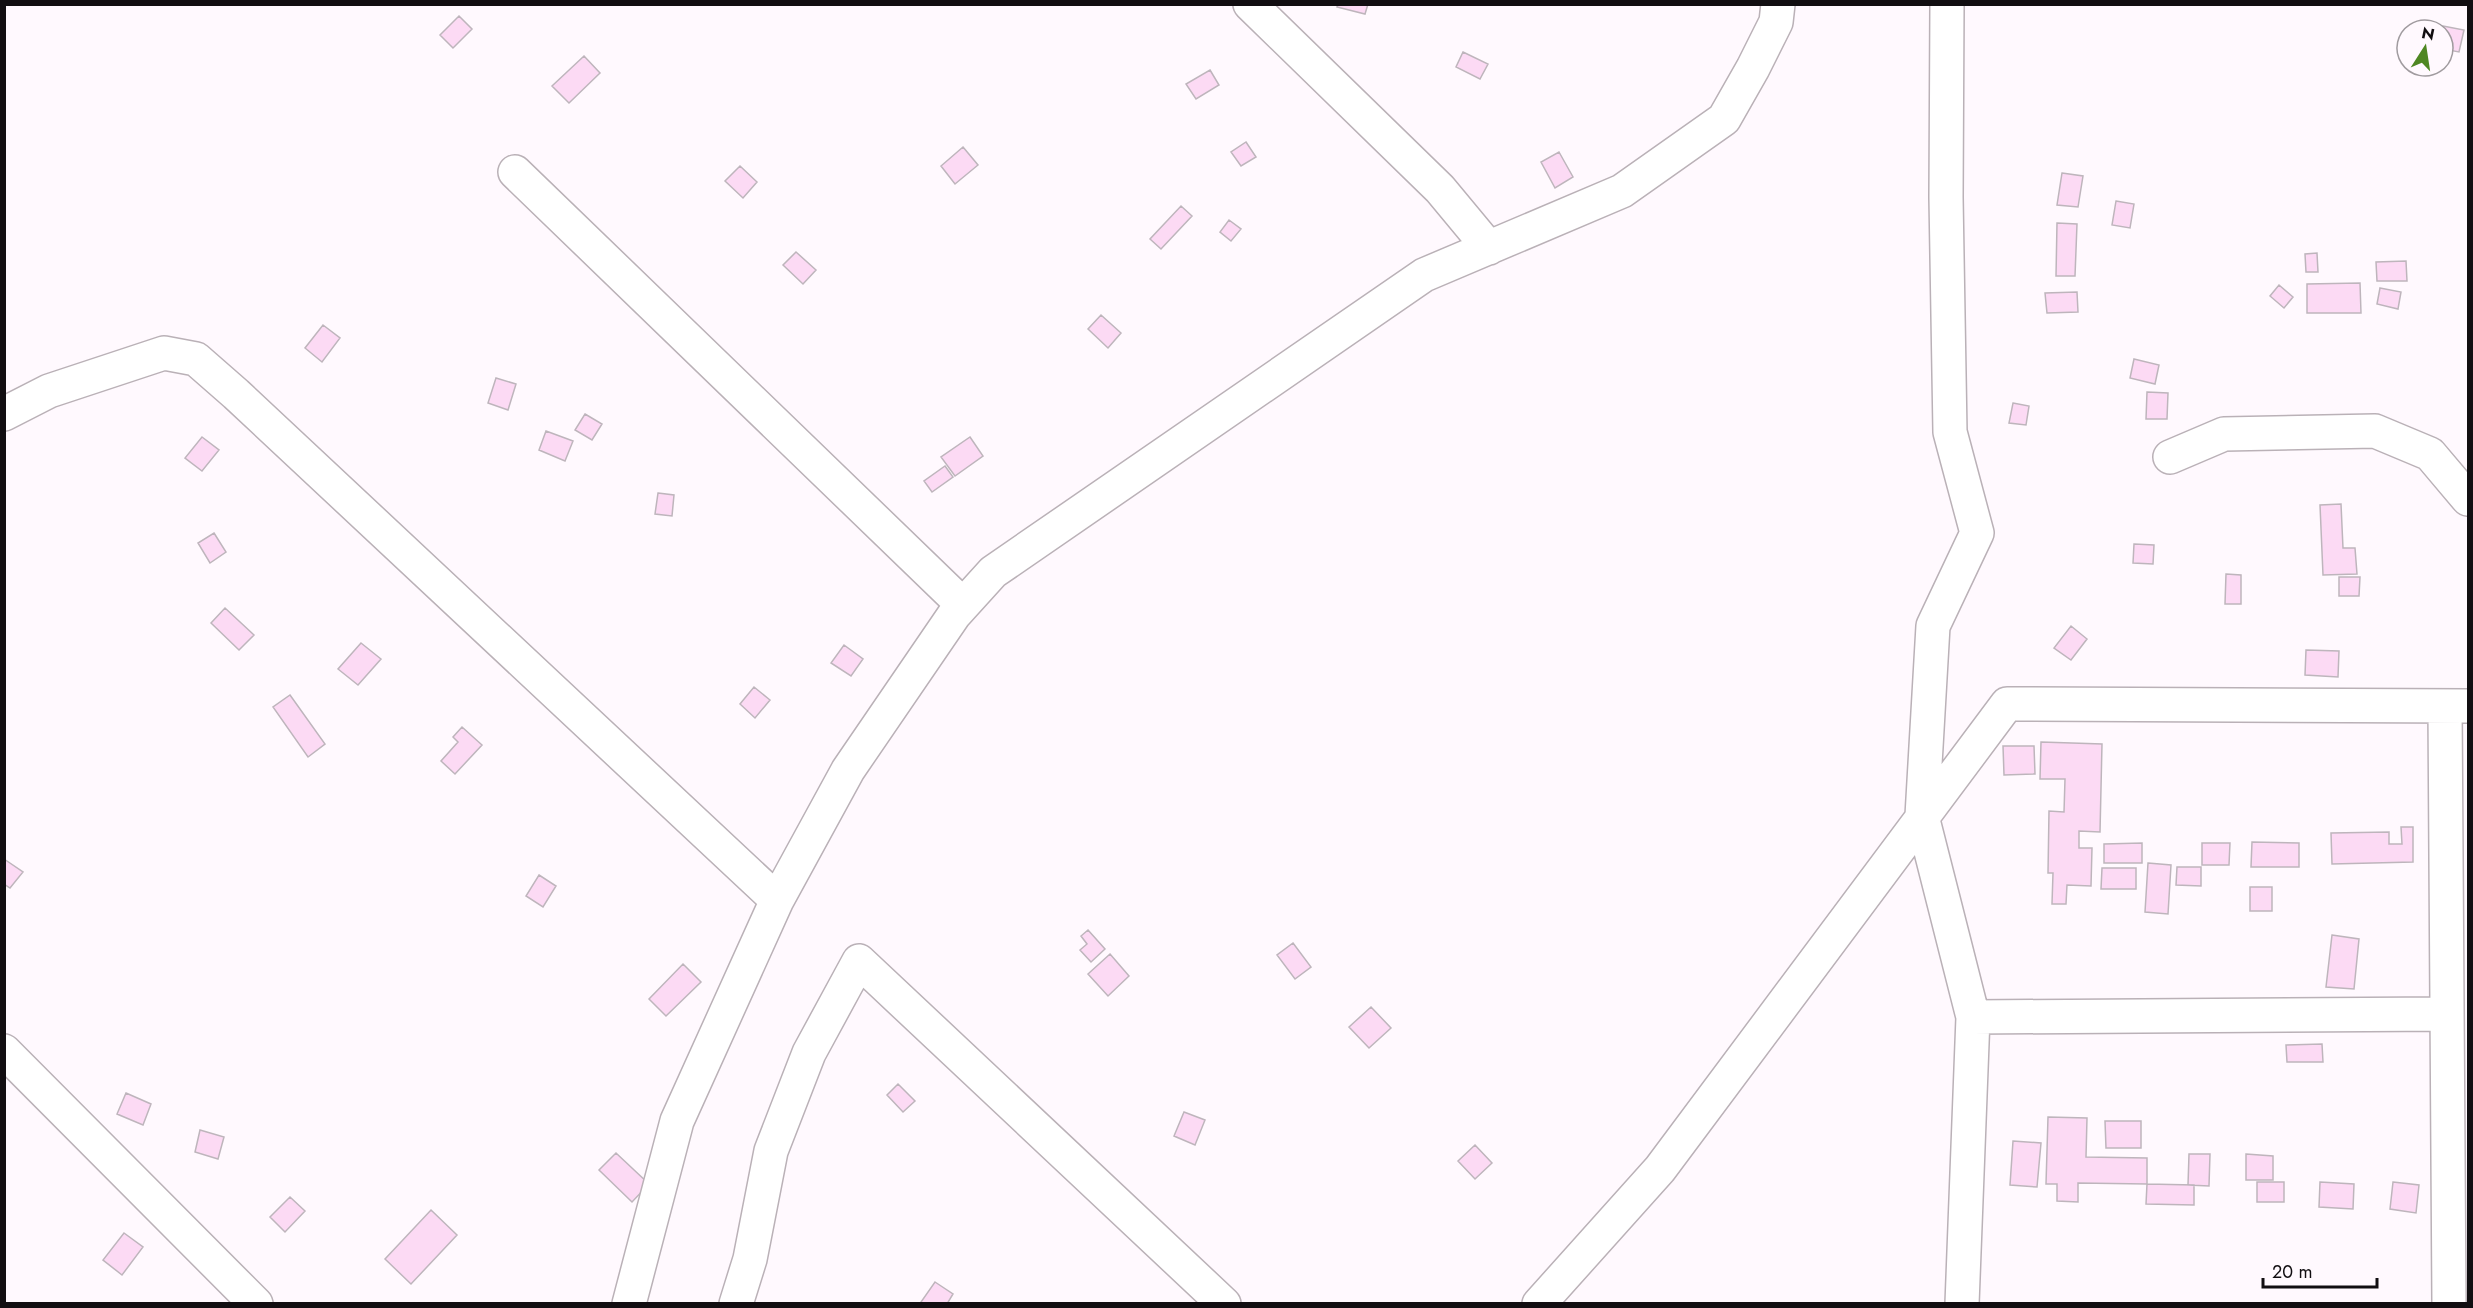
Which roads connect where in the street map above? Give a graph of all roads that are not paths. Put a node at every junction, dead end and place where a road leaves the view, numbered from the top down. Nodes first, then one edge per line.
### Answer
1 (1250, 4) edge
2 (1778, 4) edge
3 (1947, 4) edge
4 (515, 172) dead end
5 (1489, 248) junction
6 (4, 414) edge
7 (2170, 457) dead end
8 (2469, 499) edge
9 (963, 605) junction
10 (2457, 706) edge
11 (1922, 816) junction
12 (777, 900) junction
13 (2446, 1014) junction
14 (1973, 1017) junction
15 (4, 1052) edge
16 (2458, 1178) edge
17 (256, 1304) edge
18 (629, 1304) edge
19 (736, 1304) edge
20 (1224, 1304) edge
21 (1539, 1304) edge
22 (1962, 1304) edge
23 (2450, 1304) edge

1 - 5 street
2 - 5 street
3 - 11 street
4 - 9 street
5 - 9 street
6 - 12 street
7 - 8 street
9 - 12 street
10 - 11 street
10 - 13 street
11 - 14 street
11 - 21 street
12 - 18 street
13 - 14 street
13 - 16 street
14 - 22 street
15 - 17 street
16 - 23 street
19 - 20 street

